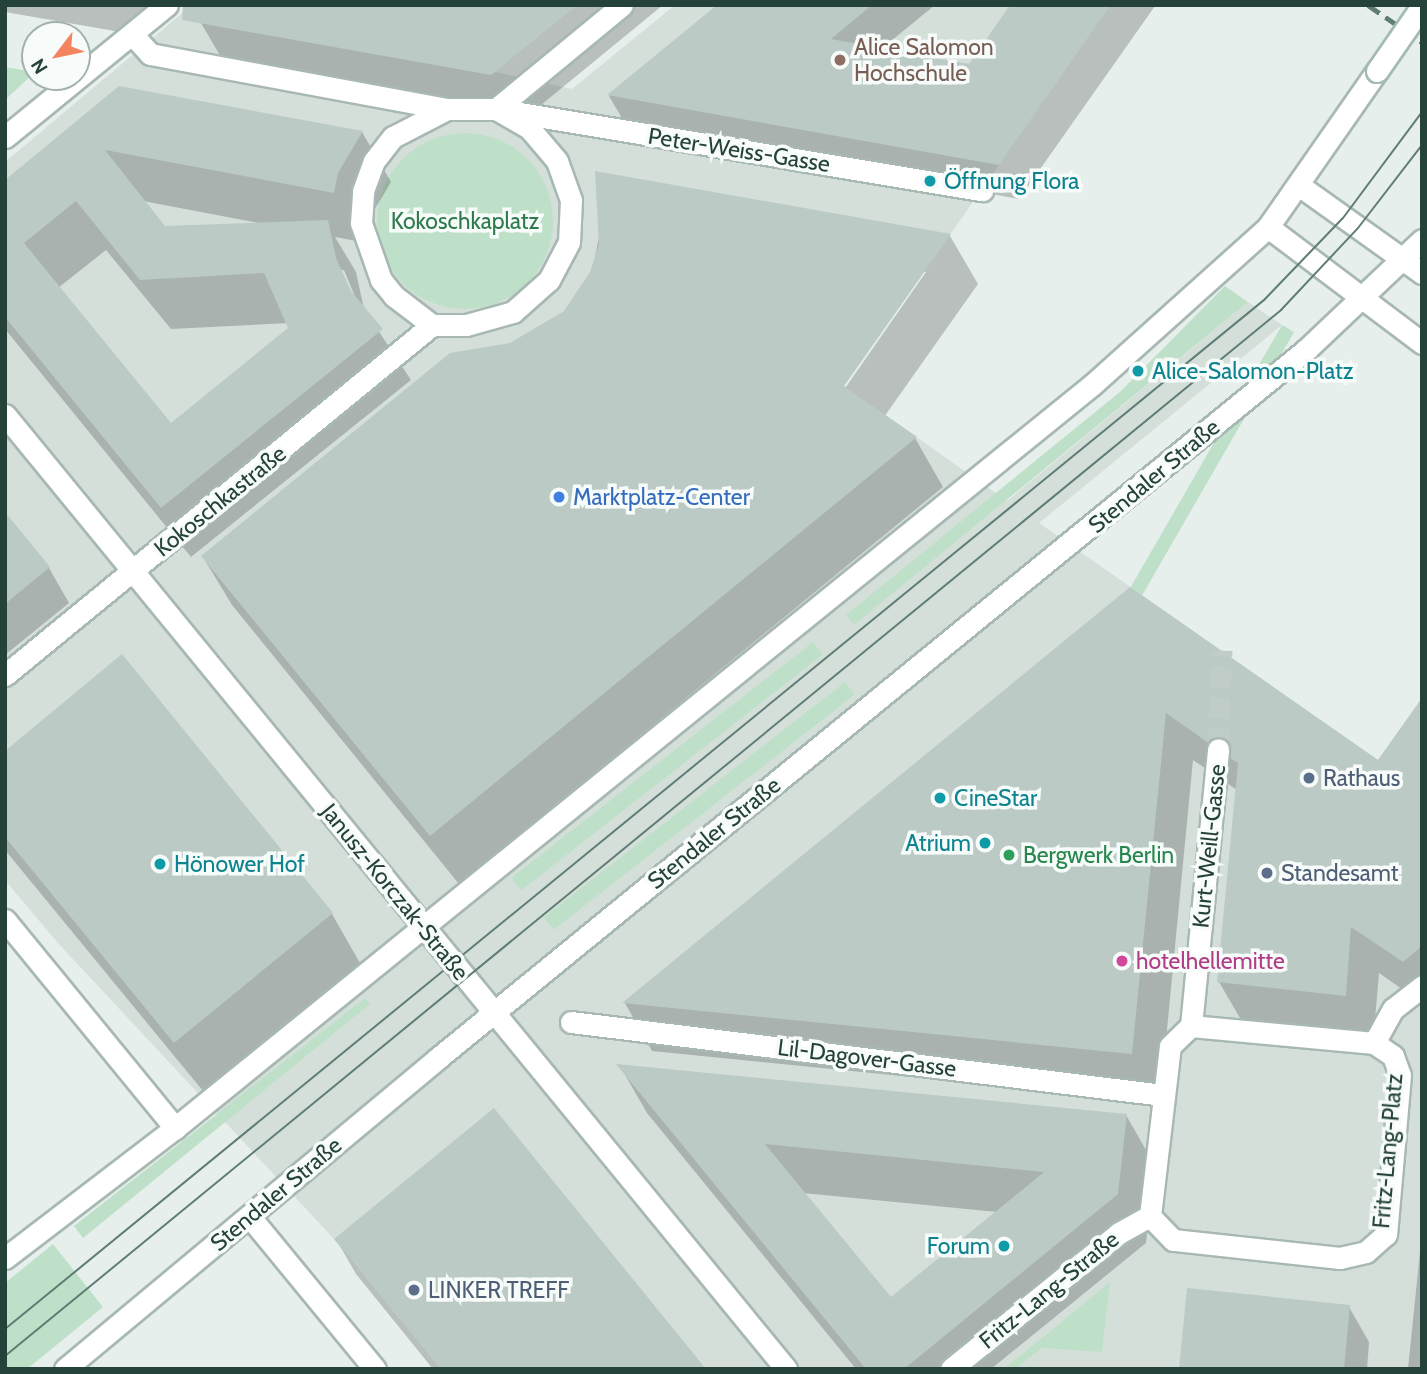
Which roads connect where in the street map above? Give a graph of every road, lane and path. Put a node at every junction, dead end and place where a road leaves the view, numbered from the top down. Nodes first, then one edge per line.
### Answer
1 (167, 5) edge
2 (622, 5) edge
3 (1422, 6) edge
4 (132, 34) junction
5 (447, 108) junction
6 (496, 109) junction
7 (5, 136) edge
8 (1300, 187) junction
9 (982, 190) dead end
10 (1268, 227) junction
11 (1422, 240) edge
12 (1402, 260) junction
13 (1422, 273) edge
14 (1364, 299) junction
15 (432, 325) junction
16 (1422, 343) edge
17 (5, 415) edge
18 (134, 572) junction
19 (5, 675) edge
20 (1218, 749) tunnel mouth
21 (5, 920) edge
22 (423, 925) junction
23 (1422, 986) edge
24 (494, 1013) junction
25 (571, 1021) dead end
26 (1191, 1026) junction
27 (1374, 1043) junction
28 (1163, 1095) junction
29 (174, 1128) junction
30 (1150, 1216) junction
31 (250, 1217) junction
32 (5, 1258) edge
33 (65, 1369) edge
34 (375, 1369) edge
35 (786, 1369) edge
36 (951, 1369) edge

1 - 4 street
2 - 6 street
3 - 8 street, bridge
4 - 5 street
4 - 7 street
5 - 6 street
5 - 15 street
6 - 9 street, Peter-Weiss-Gasse
6 - 15 street
8 - 10 street
8 - 12 street
10 - 14 street
10 - 22 street
11 - 12 street
12 - 13 street
12 - 14 street
14 - 16 street
14 - 24 street, Stendaler Straße
15 - 18 street, Kokoschkastraße
17 - 18 street, Janusz-Korczak-Straße
18 - 19 street, Kokoschkastraße
18 - 22 street, Janusz-Korczak-Straße
20 - 26 street, Kurt-Weill-Gasse
21 - 29 street
22 - 24 street, Janusz-Korczak-Straße
22 - 29 street
23 - 27 street
24 - 31 street, Stendaler Straße
24 - 35 street, Janusz-Korczak-Straße
25 - 28 street, Lil-Dagover-Gasse
26 - 27 street, Fritz-Lang-Platz
26 - 28 street
27 - 30 street, Fritz-Lang-Platz
28 - 30 street
29 - 32 street
30 - 36 street, Fritz-Lang-Straße
31 - 33 street, Stendaler Straße
31 - 34 street

